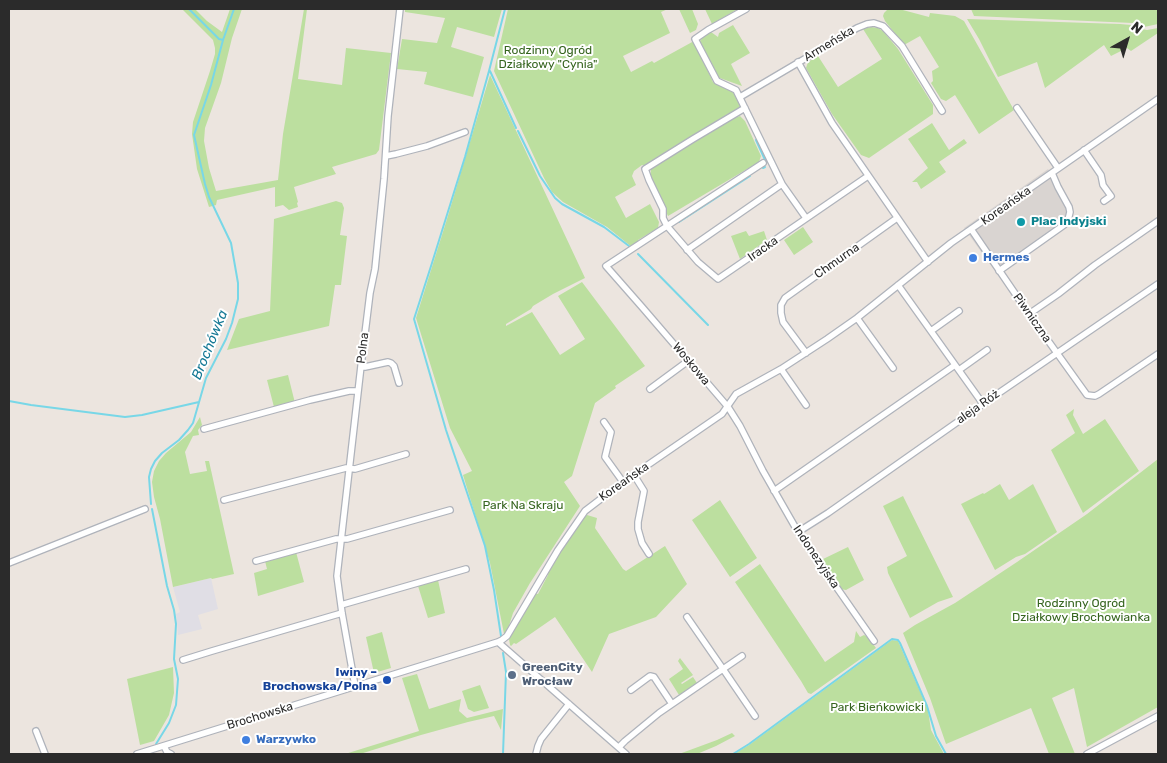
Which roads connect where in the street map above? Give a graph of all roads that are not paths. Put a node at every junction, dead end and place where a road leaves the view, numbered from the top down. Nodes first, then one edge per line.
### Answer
1 (400, 9) edge
2 (746, 9) edge
3 (798, 62) junction
4 (740, 96) junction
5 (1158, 99) edge
6 (745, 108) junction
7 (1016, 108) dead end
8 (942, 111) dead end
9 (465, 132) dead end
10 (1084, 150) junction
11 (386, 156) junction
12 (763, 163) dead end
13 (1058, 168) junction
14 (1052, 173) junction
15 (868, 176) junction
16 (782, 184) junction
17 (1104, 201) dead end
18 (806, 218) junction
19 (897, 218) junction
20 (1158, 222) edge
21 (667, 226) junction
22 (971, 230) junction
23 (687, 250) junction
24 (928, 262) junction
25 (999, 271) junction
26 (1158, 284) edge
27 (898, 285) junction
28 (959, 311) dead end
29 (1029, 314) junction
30 (857, 318) junction
31 (931, 331) junction
32 (987, 350) dead end
33 (1057, 353) junction
34 (806, 354) junction
35 (1158, 355) edge
36 (688, 361) junction
37 (361, 366) junction
38 (957, 367) junction
39 (893, 368) dead end
40 (781, 369) junction
41 (399, 383) dead end
42 (650, 389) dead end
43 (358, 391) junction
44 (983, 404) junction
45 (806, 405) dead end
46 (728, 407) junction
47 (604, 422) dead end
48 (204, 429) dead end
49 (406, 454) dead end
50 (350, 469) junction
51 (762, 471) joint
52 (634, 475) junction
53 (623, 482) junction
54 (774, 491) junction
55 (224, 500) dead end
56 (145, 509) dead end
57 (450, 510) dead end
58 (798, 532) junction
59 (341, 538) junction
60 (649, 554) dead end
61 (256, 561) dead end
62 (9, 563) edge
63 (466, 569) dead end
64 (341, 605) junction
65 (342, 613) junction
66 (687, 617) dead end
67 (507, 636) joint
68 (874, 641) dead end
69 (498, 642) junction
70 (742, 656) dead end
71 (183, 660) dead end
72 (723, 669) junction
73 (356, 686) junction
74 (630, 690) dead end
75 (567, 702) junction
76 (672, 704) junction
77 (755, 716) dead end
78 (1158, 716) edge
79 (36, 731) dead end
80 (164, 746) junction
81 (619, 747) junction
82 (45, 754) edge
83 (137, 754) edge
84 (171, 754) edge
85 (536, 754) edge
86 (626, 754) edge
87 (1087, 754) edge

1 - 11 street, Polna
2 - 4 street
3 - 4 street, Armeńska
3 - 8 street, Armeńska
3 - 15 street
4 - 6 street
5 - 10 street, Koreańska
6 - 16 street
6 - 21 street
7 - 13 street
9 - 11 street
10 - 13 street, Koreańska
10 - 17 street
11 - 37 street, Polna
12 - 21 street
13 - 14 street, Koreańska
14 - 22 street, Koreańska
14 - 25 street
15 - 18 street, Iracka
15 - 19 street
16 - 18 street
16 - 23 street
18 - 23 street, Iracka
19 - 24 street
19 - 34 street, Chmurna
20 - 29 street
21 - 23 street, Iracka
21 - 36 street, Woskowa
22 - 24 street, Koreańska
22 - 25 street, Piwniczna
24 - 27 street, Koreańska
25 - 29 street, Piwniczna
26 - 33 street, aleja Róż
27 - 30 street, Koreańska
27 - 31 street
28 - 31 street
29 - 33 street, Piwniczna
30 - 34 street, Koreańska
30 - 39 street
31 - 38 street
32 - 38 street
33 - 35 street, Piwniczna
33 - 44 street, aleja Róż
34 - 40 street, Koreańska
36 - 42 street
36 - 46 street, Woskowa
37 - 41 street
37 - 43 street, Polna
38 - 44 street
38 - 54 street
40 - 45 street
40 - 46 street, Koreańska
43 - 48 street
43 - 50 street, Polna
44 - 58 street, aleja Róż
46 - 51 street, Woskowa
46 - 52 street, Koreańska
47 - 53 street
49 - 50 street
50 - 55 street
50 - 59 street, Polna
51 - 54 street, Indonezyjska
52 - 53 street, Koreańska
52 - 60 street
53 - 67 street, Koreańska
54 - 58 street, Indonezyjska
56 - 62 street
57 - 59 street
58 - 68 street, Indonezyjska
59 - 61 street
59 - 64 street, Polna
63 - 64 street
64 - 65 street, Polna
65 - 71 street
65 - 73 street, Polna
66 - 72 street
67 - 69 street, Brochowska
69 - 73 street, Brochowska
69 - 75 street
70 - 72 street
72 - 76 street
72 - 77 street
73 - 80 street, Brochowska
74 - 76 street
75 - 81 street
75 - 85 street
76 - 81 street
78 - 87 street
79 - 82 street
80 - 83 street, Brochowska
80 - 84 street
81 - 86 street

